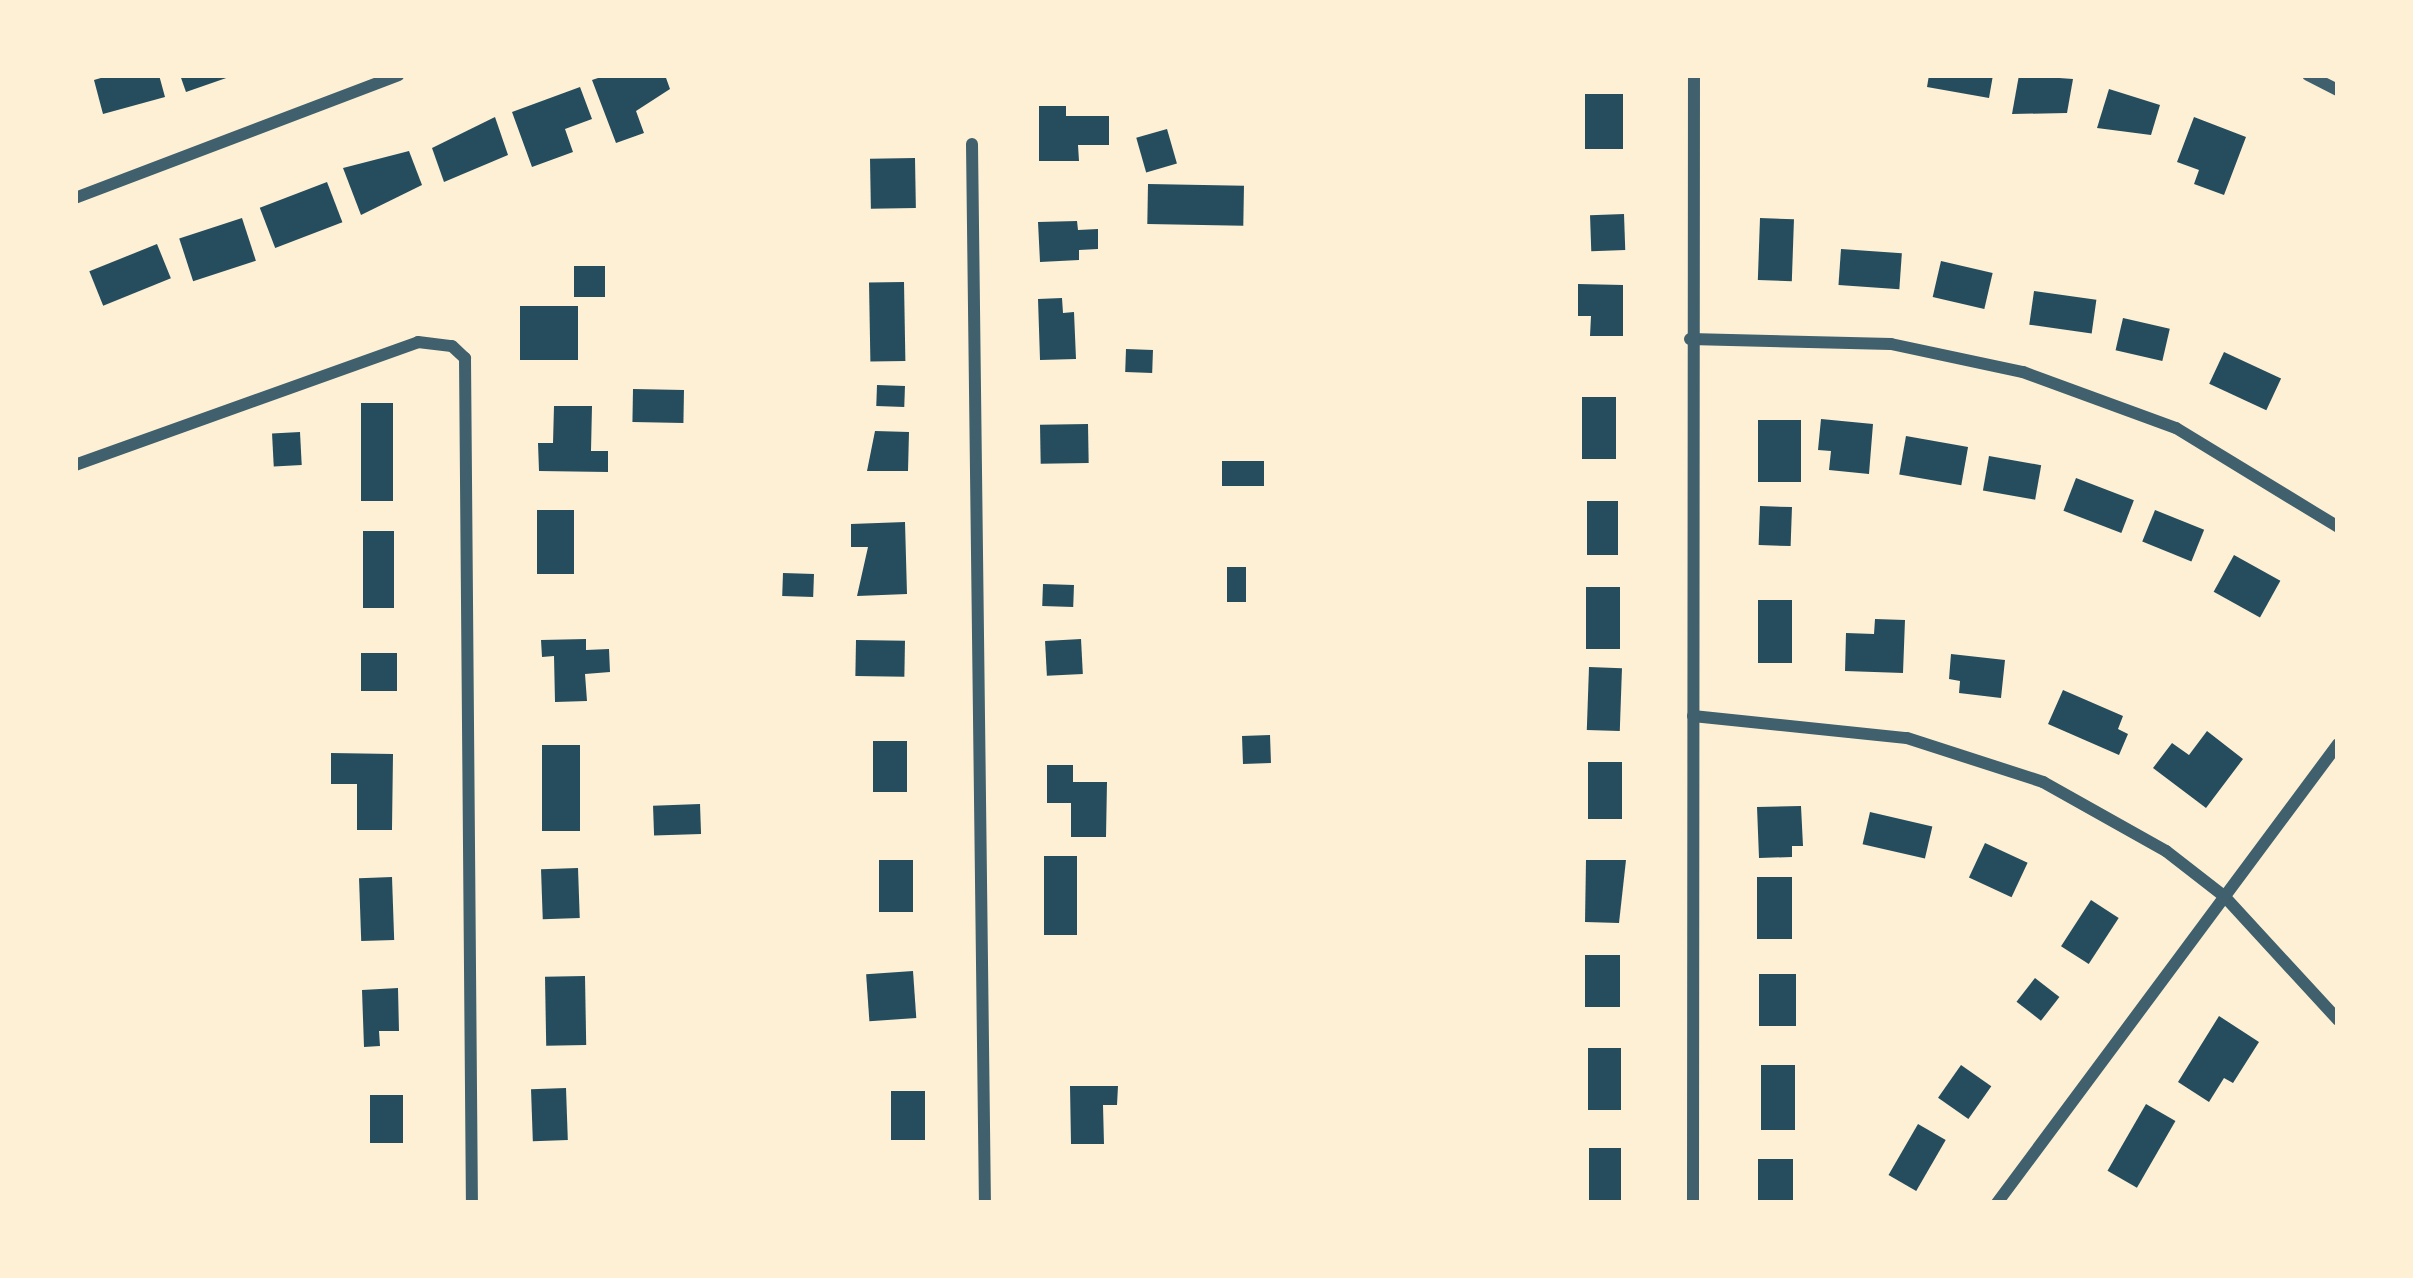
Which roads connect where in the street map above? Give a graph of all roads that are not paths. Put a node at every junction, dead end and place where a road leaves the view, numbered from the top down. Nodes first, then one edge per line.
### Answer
1 (398, 75) edge
2 (1694, 75) edge
3 (2308, 75) edge
4 (2338, 90) edge
5 (972, 144) dead end
6 (75, 198) edge
7 (1690, 339) junction
8 (75, 465) edge
9 (2338, 526) edge
10 (1694, 716) junction
11 (2338, 744) edge
12 (2224, 897) junction
13 (2338, 1020) edge
14 (472, 1203) edge
15 (985, 1203) edge
16 (1693, 1203) edge
17 (1997, 1203) edge

1 - 6 street
2 - 7 street
3 - 4 street
5 - 15 street
7 - 9 street
7 - 10 street
8 - 14 street
10 - 12 street
10 - 16 street
11 - 12 street
12 - 13 street
12 - 17 street

